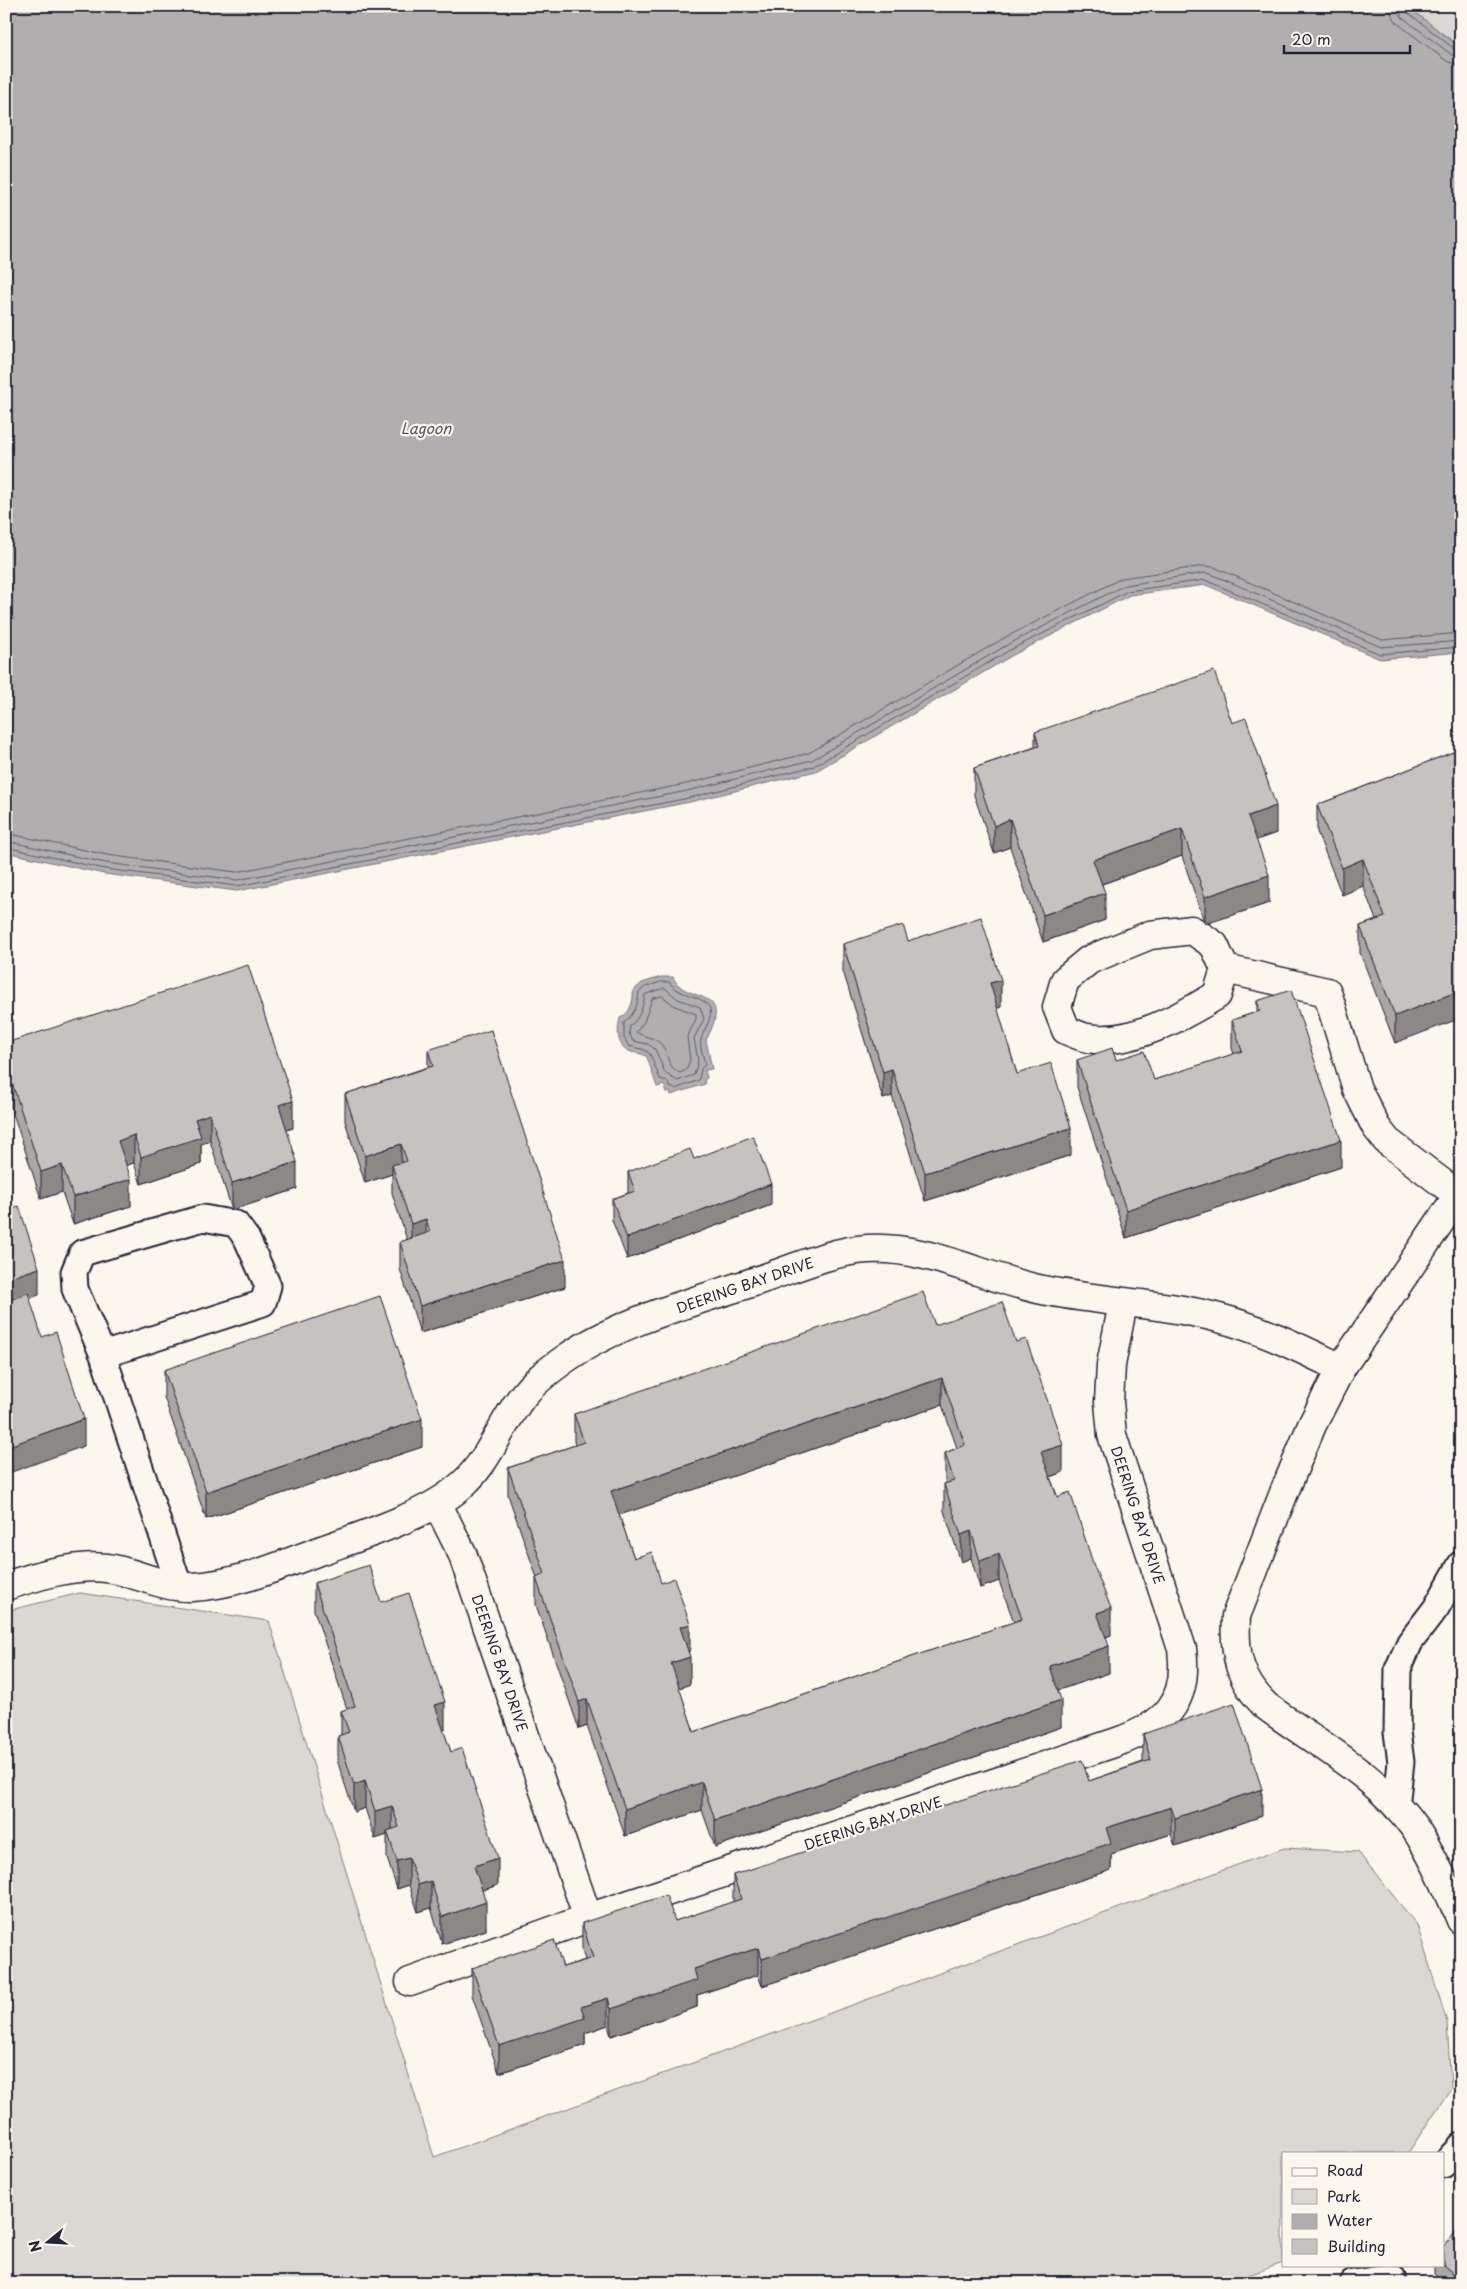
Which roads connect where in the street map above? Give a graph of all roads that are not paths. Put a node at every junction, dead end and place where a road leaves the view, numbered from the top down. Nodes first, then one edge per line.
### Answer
1 (1225, 969) junction
2 (1459, 1193) edge
3 (1123, 1303) junction
4 (103, 1355) junction
5 (1341, 1368) junction
6 (437, 1503) junction
7 (1461, 1564) edge
8 (6, 1586) edge
9 (179, 1586) junction
10 (1396, 1807) junction
11 (588, 1918) junction
12 (1461, 1920) edge
13 (410, 1982) dead end
14 (1461, 2146) edge
15 (1444, 2165) edge
16 (1392, 2275) edge
17 (1352, 2283) edge

1 - 1 street
1 - 2 street
2 - 5 street
3 - 5 street, DEERING BAY DRIVE
3 - 6 street, DEERING BAY DRIVE
3 - 11 street, DEERING BAY DRIVE
4 - 4 lane
4 - 9 lane
5 - 10 street
6 - 9 street, DEERING BAY DRIVE
6 - 11 street, DEERING BAY DRIVE
7 - 10 lane
8 - 9 street, DEERING BAY DRIVE
10 - 12 street
11 - 13 street
14 - 15 lane
16 - 17 lane

